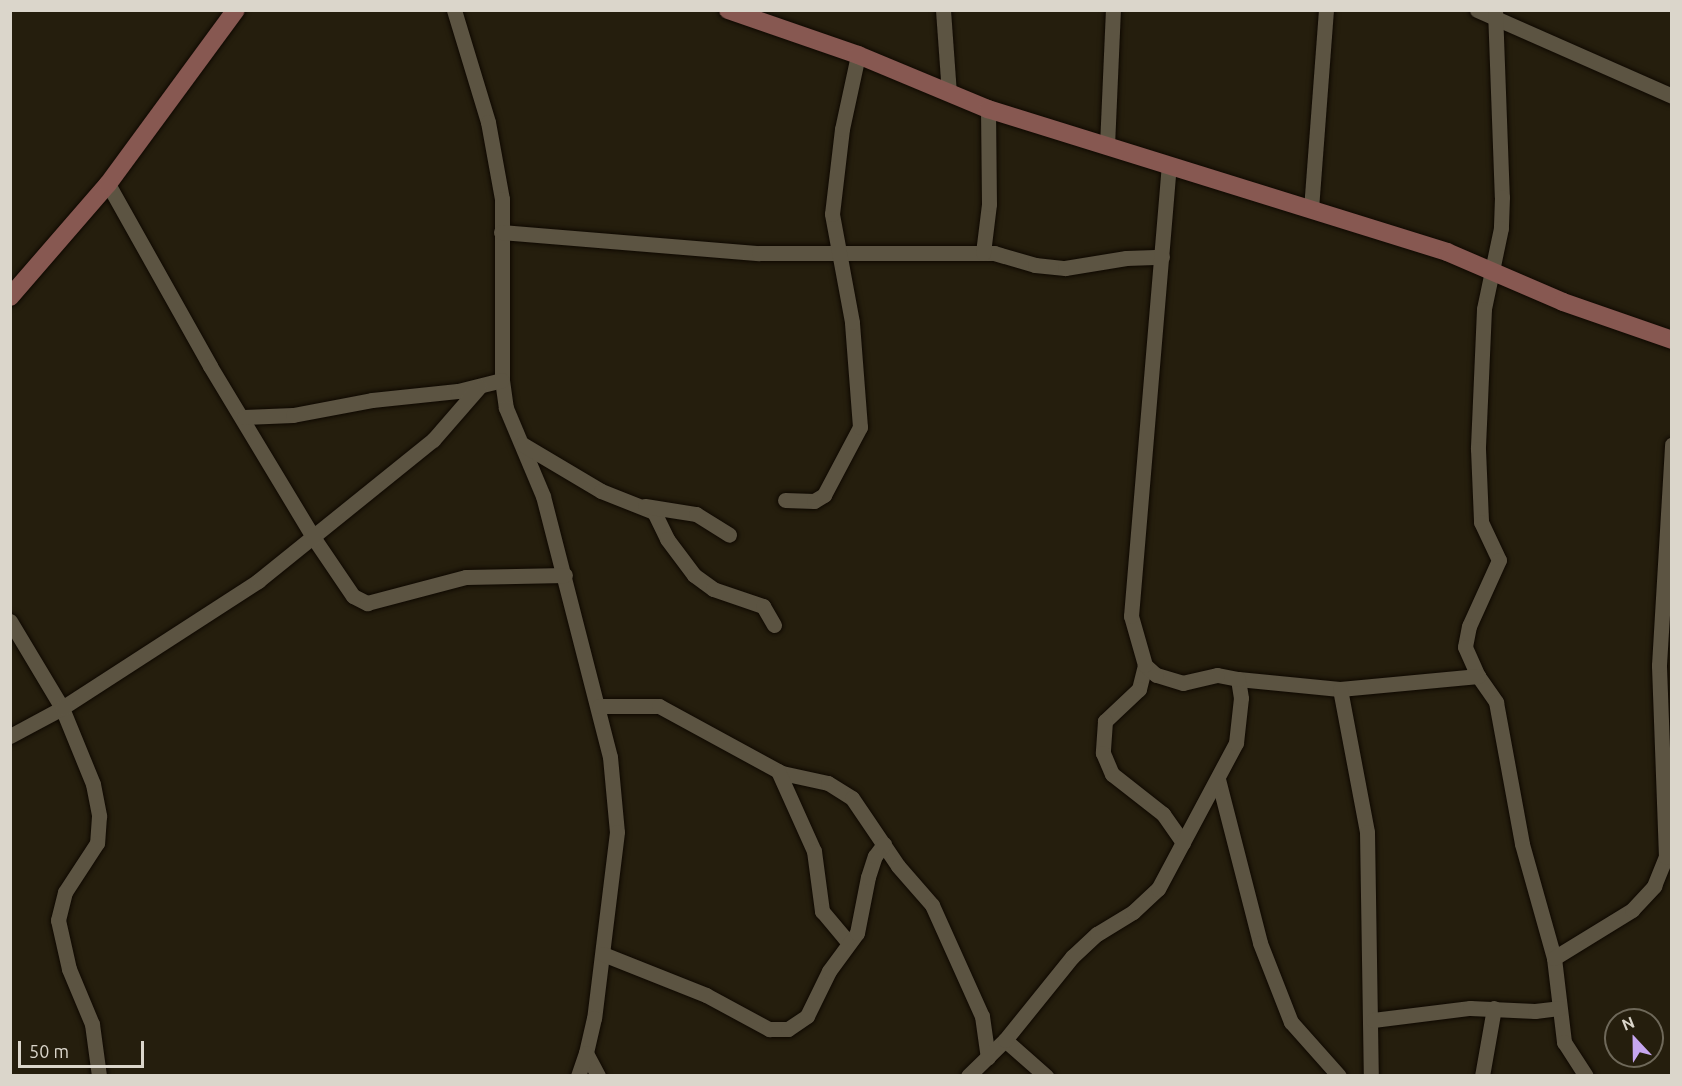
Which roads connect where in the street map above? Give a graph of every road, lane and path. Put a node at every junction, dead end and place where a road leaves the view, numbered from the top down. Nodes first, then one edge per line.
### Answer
1 (236, 10) edge
2 (454, 10) edge
3 (728, 10) edge
4 (943, 10) edge
5 (1113, 10) edge
6 (1326, 10) edge
7 (1477, 10) edge
8 (1494, 15) edge
9 (858, 56) junction
10 (949, 93) junction
11 (1671, 96) edge
12 (988, 109) junction
13 (1107, 146) junction
14 (1169, 165) junction
15 (108, 184) junction
16 (1311, 209) junction
17 (501, 232) junction
18 (838, 252) junction
19 (982, 253) junction
20 (1162, 257) junction
21 (1493, 271) junction
22 (10, 297) edge
23 (1671, 340) edge
24 (502, 380) junction
25 (479, 387) junction
26 (244, 417) junction
27 (522, 444) junction
28 (1671, 444) edge
29 (785, 500) dead end
30 (645, 506) junction
31 (729, 535) dead end
32 (313, 537) junction
33 (565, 575) junction
34 (10, 621) edge
35 (774, 625) dead end
36 (1145, 665) junction
37 (1478, 676) junction
38 (1238, 679) junction
39 (1340, 690) junction
40 (599, 706) junction
41 (62, 708) junction
42 (10, 736) edge
43 (778, 771) junction
44 (1218, 779) junction
45 (1669, 827) edge
46 (1183, 843) junction
47 (884, 844) junction
48 (848, 942) junction
49 (603, 954) junction
50 (1554, 958) junction
51 (1494, 1008) junction
52 (1559, 1008) junction
53 (1373, 1020) junction
54 (1005, 1040) junction
55 (586, 1053) junction
56 (988, 1058) junction
57 (970, 1075) edge
58 (99, 1076) edge
59 (578, 1076) edge
60 (598, 1076) edge
61 (1046, 1076) edge
62 (1339, 1076) edge
63 (1371, 1076) edge
64 (1482, 1076) edge
65 (1586, 1076) edge

1 - 15 street
2 - 17 street
3 - 9 street
4 - 10 street
5 - 13 street
6 - 16 street
7 - 8 street
8 - 11 street
8 - 21 street
9 - 10 street
9 - 18 street
10 - 12 street
12 - 13 street
12 - 19 street
13 - 14 street
14 - 16 street
14 - 20 street
15 - 22 street
15 - 26 street
16 - 21 street
17 - 18 street
17 - 24 street
18 - 19 street
18 - 29 street
19 - 20 street
20 - 36 street
21 - 23 street
21 - 37 street
24 - 25 street
24 - 27 street
25 - 26 street
25 - 32 street
26 - 32 street
27 - 30 street
27 - 33 street
28 - 45 street
30 - 31 street
30 - 35 street
32 - 33 street
32 - 41 street
33 - 40 street
34 - 41 street
36 - 38 street
36 - 46 street
37 - 39 street
37 - 50 street
38 - 39 street
38 - 44 street
39 - 53 street
40 - 43 street
40 - 49 street
41 - 42 street
41 - 58 street
43 - 47 street
43 - 48 street
44 - 46 street
44 - 62 street
45 - 50 street
46 - 54 street
47 - 48 street
47 - 56 street
48 - 49 street
49 - 55 street
50 - 52 street
51 - 52 street
51 - 53 street
51 - 64 street
52 - 65 street
53 - 63 street
54 - 56 street
54 - 61 street
55 - 59 street
55 - 60 street
56 - 57 street

